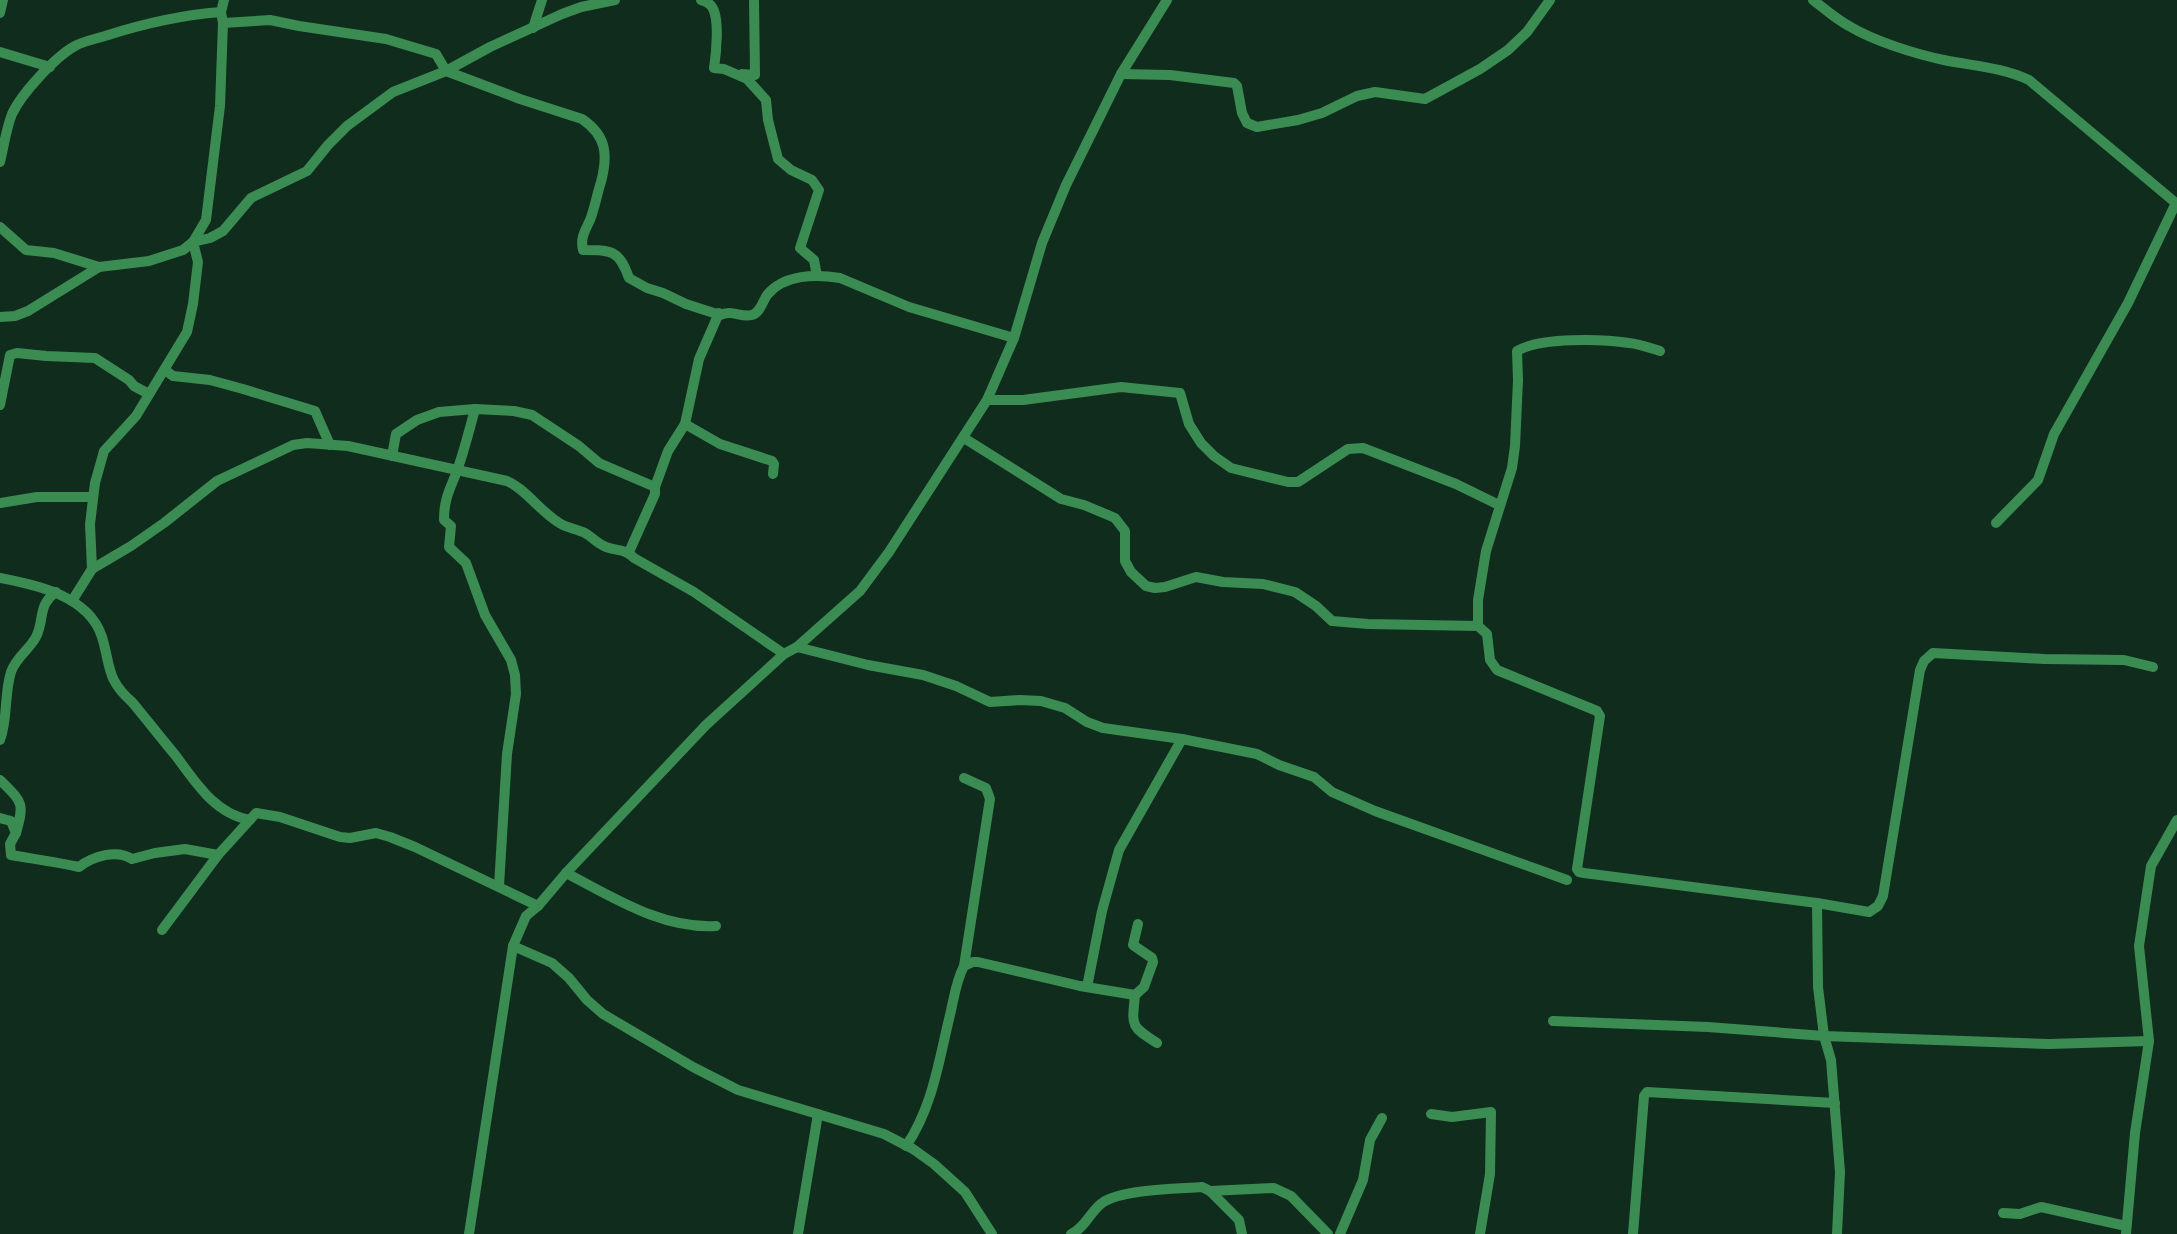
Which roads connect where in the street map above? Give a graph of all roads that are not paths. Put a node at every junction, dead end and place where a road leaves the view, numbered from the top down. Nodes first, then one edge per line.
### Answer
1 (3, 0) edge
2 (224, 0) edge
3 (542, 0) edge
4 (615, 0) edge
5 (701, 0) edge
6 (754, 0) edge
7 (1167, 0) edge
8 (1550, 0) edge
9 (1813, 0) edge
10 (0, 13) edge
11 (222, 18) junction
12 (533, 28) junction
13 (0, 52) edge
14 (50, 67) junction
15 (446, 71) junction
16 (736, 74) junction
17 (1121, 74) junction
18 (0, 162) edge
19 (2176, 203) edge
20 (0, 227) edge
21 (193, 242) junction
22 (99, 267) junction
23 (817, 276) junction
24 (719, 313) junction
25 (0, 317) edge
26 (1014, 338) junction
27 (1660, 351) dead end
28 (165, 370) junction
29 (149, 394) junction
30 (987, 400) junction
31 (0, 405) edge
32 (475, 409) junction
33 (685, 424) junction
34 (964, 438) junction
35 (330, 445) junction
36 (392, 456) junction
37 (457, 471) junction
38 (773, 474) dead end
39 (655, 487) junction
40 (93, 497) junction
41 (0, 503) edge
42 (1499, 505) junction
43 (1996, 523) dead end
44 (629, 552) junction
45 (92, 569) junction
46 (0, 578) edge
47 (56, 592) junction
48 (72, 601) junction
49 (1478, 626) junction
50 (797, 647) junction
51 (784, 654) junction
52 (2153, 667) dead end
53 (1182, 739) junction
54 (0, 740) edge
55 (964, 778) dead end
56 (0, 780) edge
57 (0, 818) edge
58 (250, 820) junction
59 (2177, 820) edge
60 (16, 833) junction
61 (218, 855) junction
62 (566, 873) junction
63 (1567, 880) dead end
64 (499, 886) junction
65 (1817, 903) junction
66 (538, 906) junction
67 (1138, 924) dead end
68 (716, 926) dead end
69 (162, 930) dead end
70 (513, 946) junction
71 (964, 966) junction
72 (1087, 987) junction
73 (1135, 995) junction
74 (1553, 1021) dead end
75 (1824, 1036) junction
76 (2149, 1041) junction
77 (1157, 1043) dead end
78 (1835, 1103) junction
79 (818, 1114) junction
80 (1431, 1114) dead end
81 (1382, 1118) dead end
82 (906, 1146) junction
83 (1210, 1191) junction
84 (2003, 1213) dead end
85 (2126, 1230) edge
86 (469, 1234) edge
87 (798, 1234) edge
88 (992, 1234) edge
89 (1071, 1234) edge
90 (1242, 1234) edge
91 (1328, 1234) edge
92 (1340, 1234) edge
93 (1480, 1234) edge
94 (1633, 1234) edge
95 (1837, 1234) edge

1 - 10 street
2 - 11 street
3 - 12 street
4 - 12 street
5 - 16 street
6 - 16 street
7 - 17 street
8 - 17 street
9 - 19 street
11 - 14 street
11 - 15 street
11 - 21 street
12 - 15 street
13 - 14 street
14 - 18 street
15 - 21 street
15 - 24 street
16 - 23 street
17 - 26 street
19 - 43 street
20 - 22 street
21 - 22 street
21 - 28 street
22 - 25 street
23 - 24 street
23 - 26 street
24 - 33 street
26 - 30 street
27 - 42 street
28 - 29 street
28 - 35 street
29 - 31 street
29 - 40 street
30 - 34 street
30 - 42 street
32 - 36 street
32 - 37 street
32 - 39 street
33 - 38 street
33 - 39 street
34 - 49 street
34 - 50 street
35 - 36 street
35 - 45 street
36 - 37 street
37 - 44 street
37 - 64 street
39 - 44 street
40 - 41 street
40 - 45 street
42 - 49 street
44 - 51 street
45 - 48 street
46 - 47 street
47 - 48 street
47 - 54 street
48 - 58 street
49 - 65 street
50 - 51 street
50 - 53 street
51 - 62 street
52 - 65 street
53 - 63 street
53 - 72 street
55 - 71 street
56 - 60 street
57 - 60 street
58 - 61 street
58 - 64 street
59 - 76 street
60 - 61 street
61 - 69 street
62 - 66 street
62 - 68 street
64 - 66 street
65 - 75 street
66 - 70 street
67 - 73 street
70 - 79 street
70 - 86 street
71 - 72 street
71 - 82 street
72 - 73 street
73 - 77 street
74 - 75 street
75 - 76 street
75 - 78 street
76 - 85 street
78 - 94 street
78 - 95 street
79 - 82 street
79 - 87 street
80 - 93 street
81 - 92 street
82 - 88 street
83 - 89 street
83 - 90 street
83 - 91 street
84 - 85 street

